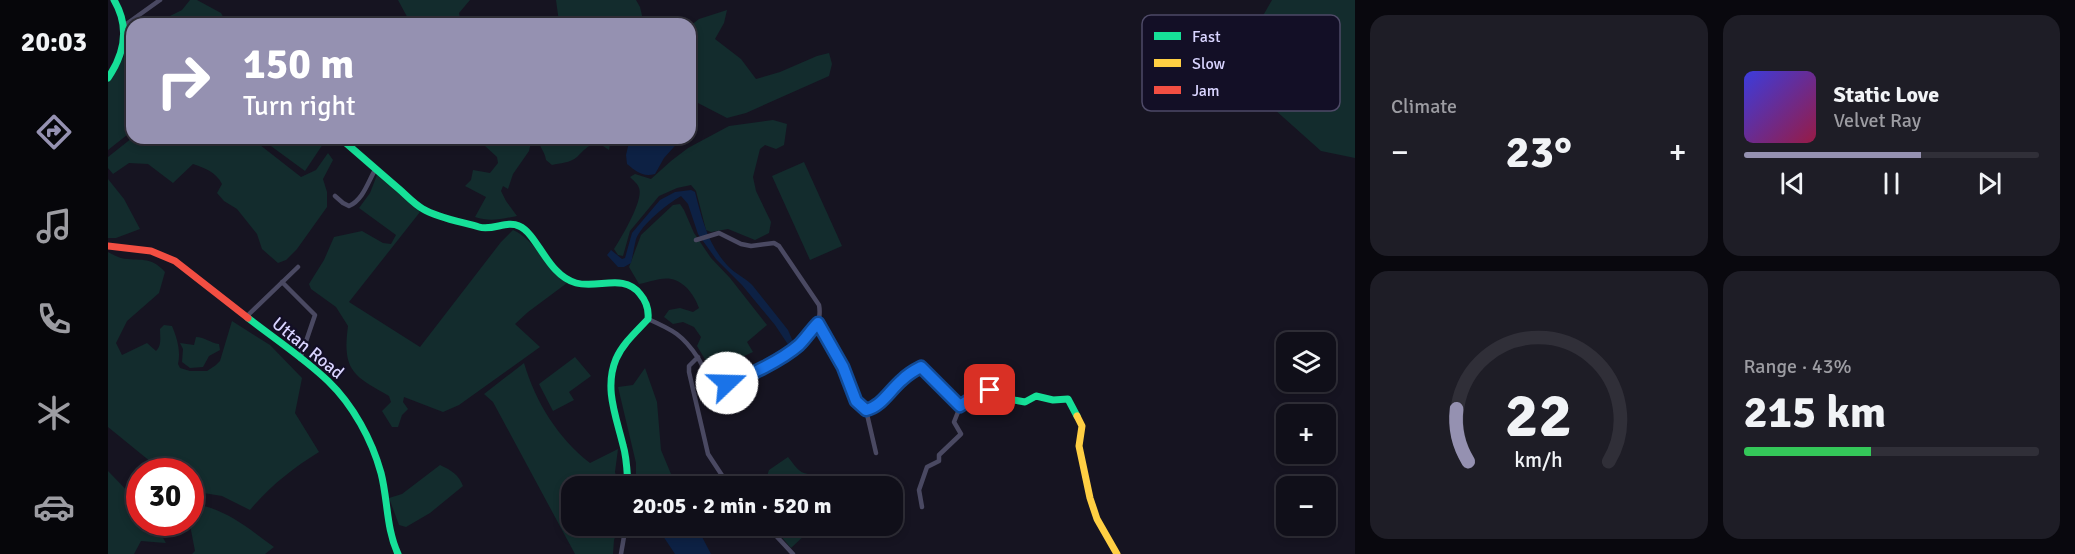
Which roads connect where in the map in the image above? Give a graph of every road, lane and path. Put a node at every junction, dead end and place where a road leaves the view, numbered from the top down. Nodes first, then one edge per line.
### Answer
1 (114, 0) edge
2 (160, 0) edge
3 (135, 18) edge
4 (125, 25) joint
5 (125, 39) joint
6 (108, 78) edge
7 (347, 144) edge
8 (375, 170) junction
9 (335, 196) dead end
10 (696, 240) dead end
11 (108, 246) edge
12 (298, 267) dead end
13 (282, 282) junction
14 (246, 317) junction
15 (648, 319) junction
16 (818, 323) junction
17 (698, 357) junction
18 (300, 359) junction
19 (960, 406) junction
20 (866, 410) junction
21 (876, 453) dead end
22 (627, 476) edge
23 (722, 476) edge
24 (922, 507) dead end
25 (624, 536) edge
26 (776, 536) edge
27 (398, 554) edge
28 (621, 554) edge
29 (793, 554) edge
30 (1117, 554) edge

1 - 4 street
2 - 3 street
4 - 5 street
5 - 6 street
7 - 8 street
8 - 9 street
8 - 15 street
10 - 16 street
11 - 14 street, Uttan Road
12 - 13 street
13 - 14 street
13 - 18 street
14 - 18 street, Uttan Road
15 - 17 street
15 - 22 street
16 - 17 street
16 - 20 street
17 - 23 street
18 - 27 street, Uttan Road
19 - 20 street
19 - 24 street
19 - 30 street
20 - 21 street
25 - 28 street
26 - 29 street

